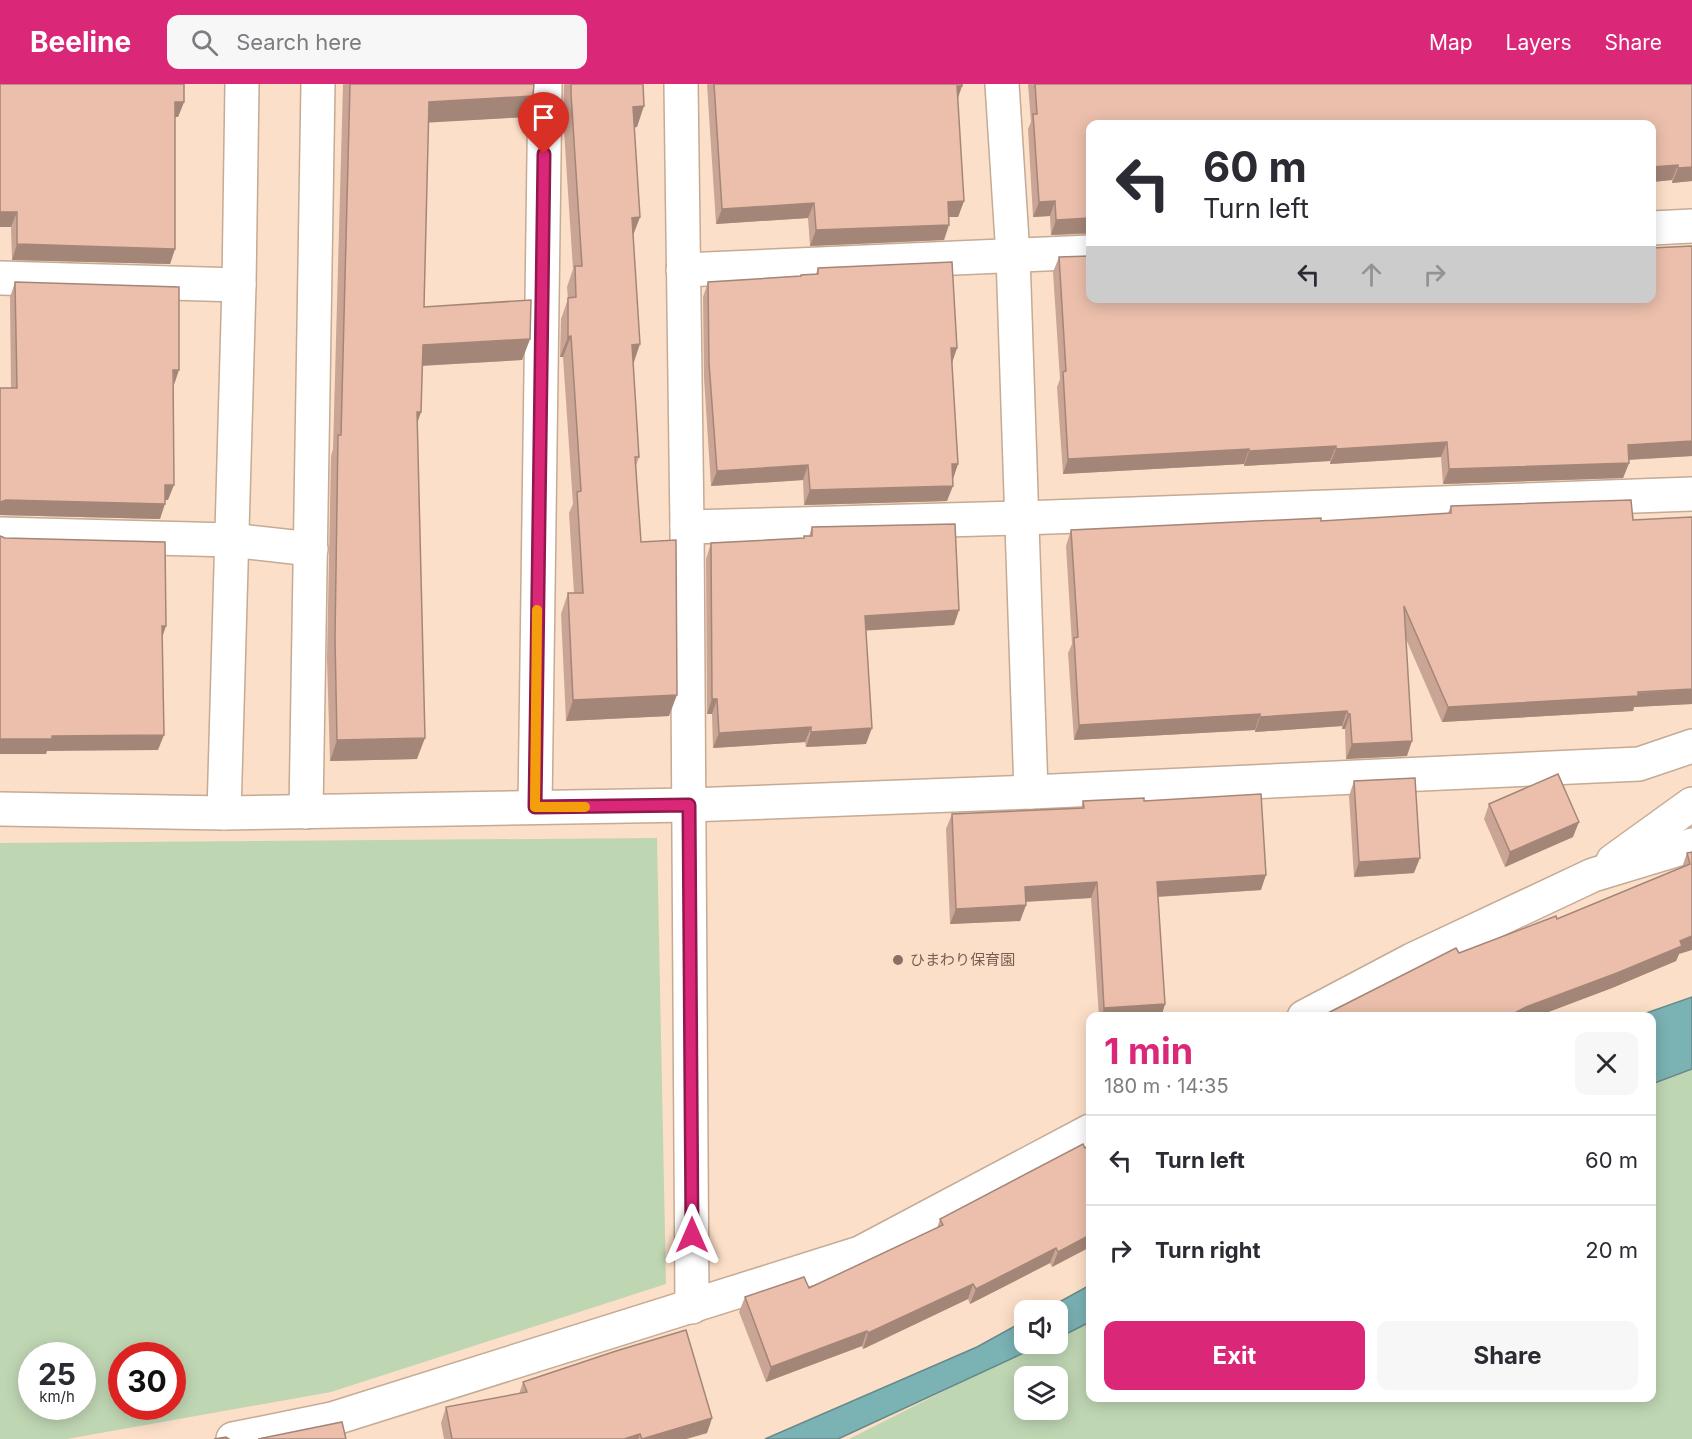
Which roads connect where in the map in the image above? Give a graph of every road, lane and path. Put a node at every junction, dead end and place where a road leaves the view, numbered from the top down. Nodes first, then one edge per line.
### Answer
1 (242, 84) edge
2 (318, 84) edge
3 (546, 84) edge
4 (681, 84) edge
5 (1002, 84) edge
6 (1692, 226) edge
7 (1656, 228) edge
8 (1086, 252) edge
9 (1013, 256) junction
10 (683, 270) junction
11 (0, 278) edge
12 (239, 285) junction
13 (1692, 494) edge
14 (1022, 518) junction
15 (687, 527) junction
16 (0, 534) edge
17 (231, 540) junction
18 (311, 549) junction
19 (1692, 746) edge
20 (1031, 792) junction
21 (1692, 804) edge
22 (689, 805) junction
23 (535, 807) junction
24 (0, 809) edge
25 (306, 812) junction
26 (225, 813) junction
27 (1692, 845) edge
28 (1593, 875) junction
29 (1313, 1012) edge
30 (1086, 1133) edge
31 (692, 1306) junction
32 (233, 1439) edge

1 - 12 street
2 - 18 street
3 - 23 street
4 - 10 street
5 - 9 street
6 - 7 street
8 - 9 street
9 - 10 street
9 - 14 street
10 - 15 street
11 - 12 street
12 - 17 street
13 - 14 street
14 - 15 street
14 - 20 street
15 - 22 street
16 - 17 street
17 - 18 street
17 - 26 street
18 - 25 street
19 - 20 street
20 - 22 street
21 - 28 street
22 - 23 street
22 - 31 street
23 - 25 street
24 - 26 street
25 - 26 street
27 - 28 street
28 - 29 street
30 - 31 street
31 - 32 street

